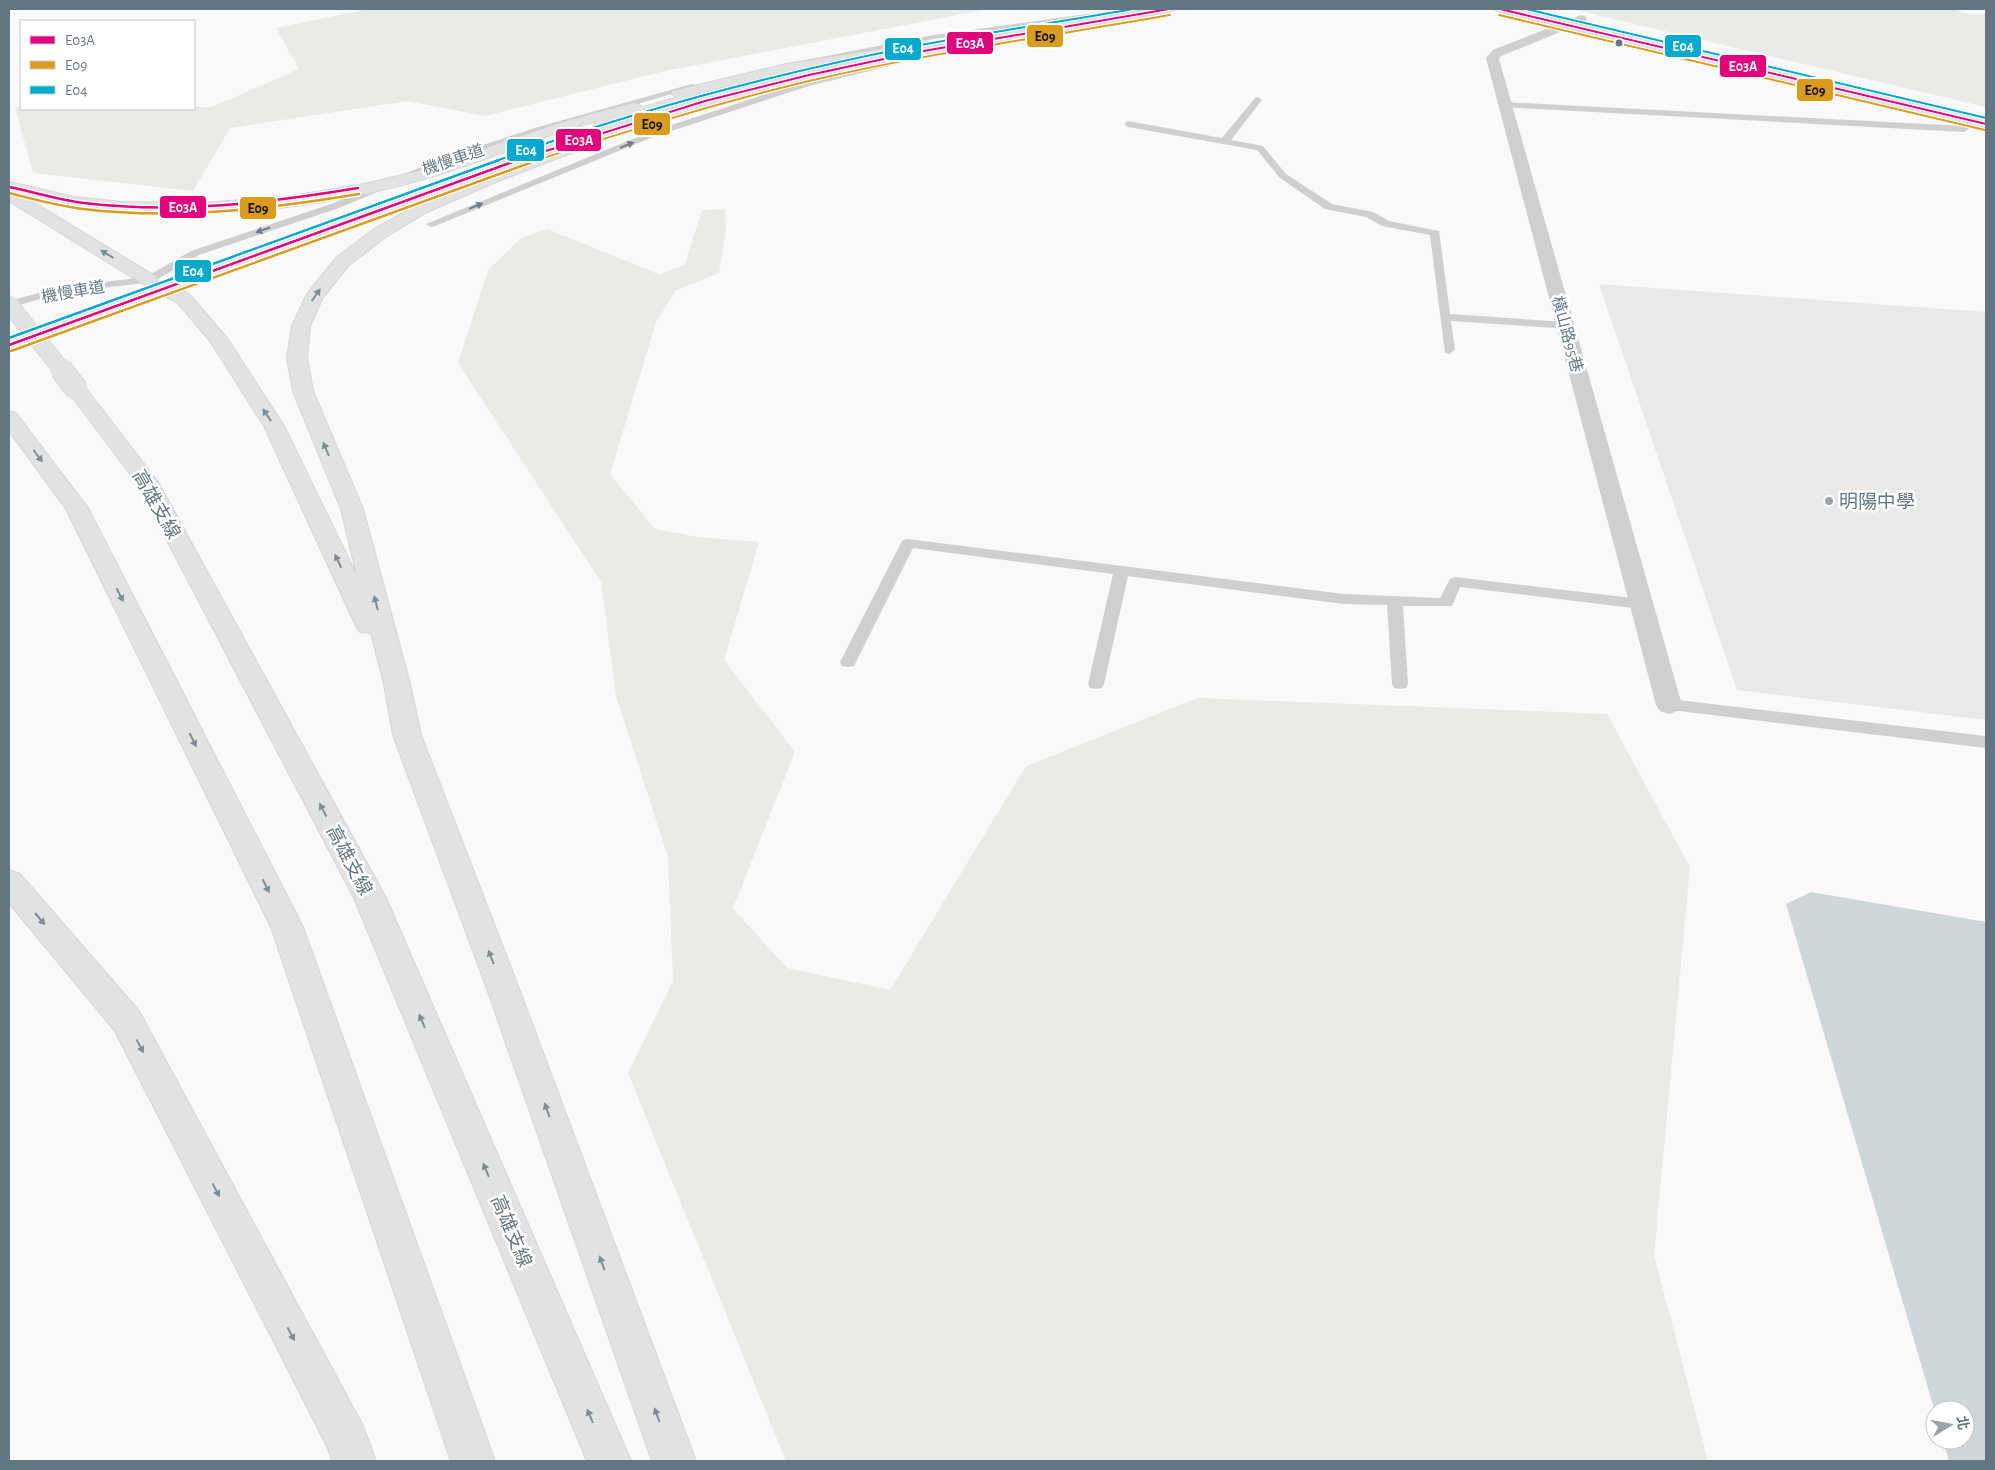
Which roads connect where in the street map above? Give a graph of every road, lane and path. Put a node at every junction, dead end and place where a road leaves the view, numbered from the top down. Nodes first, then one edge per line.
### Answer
1 (1126, 9) edge
2 (1169, 9) edge
3 (1500, 9) edge
4 (1538, 9) edge
5 (1087, 16) junction
6 (1575, 22) junction
7 (975, 42) junction
8 (906, 49) junction
9 (1258, 100) dead end
10 (705, 101) junction
11 (1504, 105) junction
12 (1986, 115) edge
13 (1128, 124) dead end
14 (1986, 124) edge
15 (1964, 129) dead end
16 (1224, 142) junction
17 (386, 183) junction
18 (9, 187) edge
19 (9, 194) edge
20 (431, 224) dead end
21 (156, 284) junction
22 (9, 304) edge
23 (1445, 317) junction
24 (1565, 326) junction
25 (9, 329) edge
26 (9, 345) edge
27 (1449, 350) dead end
28 (9, 417) edge
29 (1121, 571) junction
30 (1395, 601) junction
31 (1641, 604) junction
32 (848, 662) dead end
33 (397, 684) junction
34 (1096, 684) dead end
35 (1400, 684) dead end
36 (1668, 705) joint
37 (1986, 742) edge
38 (9, 882) edge
39 (354, 1461) edge
40 (473, 1461) edge
41 (609, 1461) edge
42 (674, 1461) edge

1 - 5 main road
2 - 7 main road
3 - 6 main road
4 - 6 main road
5 - 8 main road
5 - 17 lane, 機慢車道
6 - 11 street, 橫山路95巷
6 - 12 main road
6 - 14 main road
7 - 10 main road
20 -> 7 lane
8 - 17 main road
8 - 21 main road
9 - 16 lane
10 - 21 main road
33 -> 10 main road
11 - 15 lane
11 - 24 street, 橫山路95巷
13 - 16 lane
16 - 23 lane
17 - 18 main road
17 -> 21 lane, 機慢車道
21 -> 19 main road
21 - 22 lane, 機慢車道
21 - 25 main road
21 - 26 main road
33 -> 21 main road
41 -> 22 main road, 高雄支線, bridge
23 - 24 lane
23 - 27 lane
24 - 31 street, 橫山路95巷
28 -> 40 main road
29 - 30 lane
29 - 32 lane
29 - 34 lane
30 - 31 lane
30 - 35 lane
31 - 36 street, 橫山路95巷
42 -> 33 main road
36 - 37 lane
38 -> 39 main road

